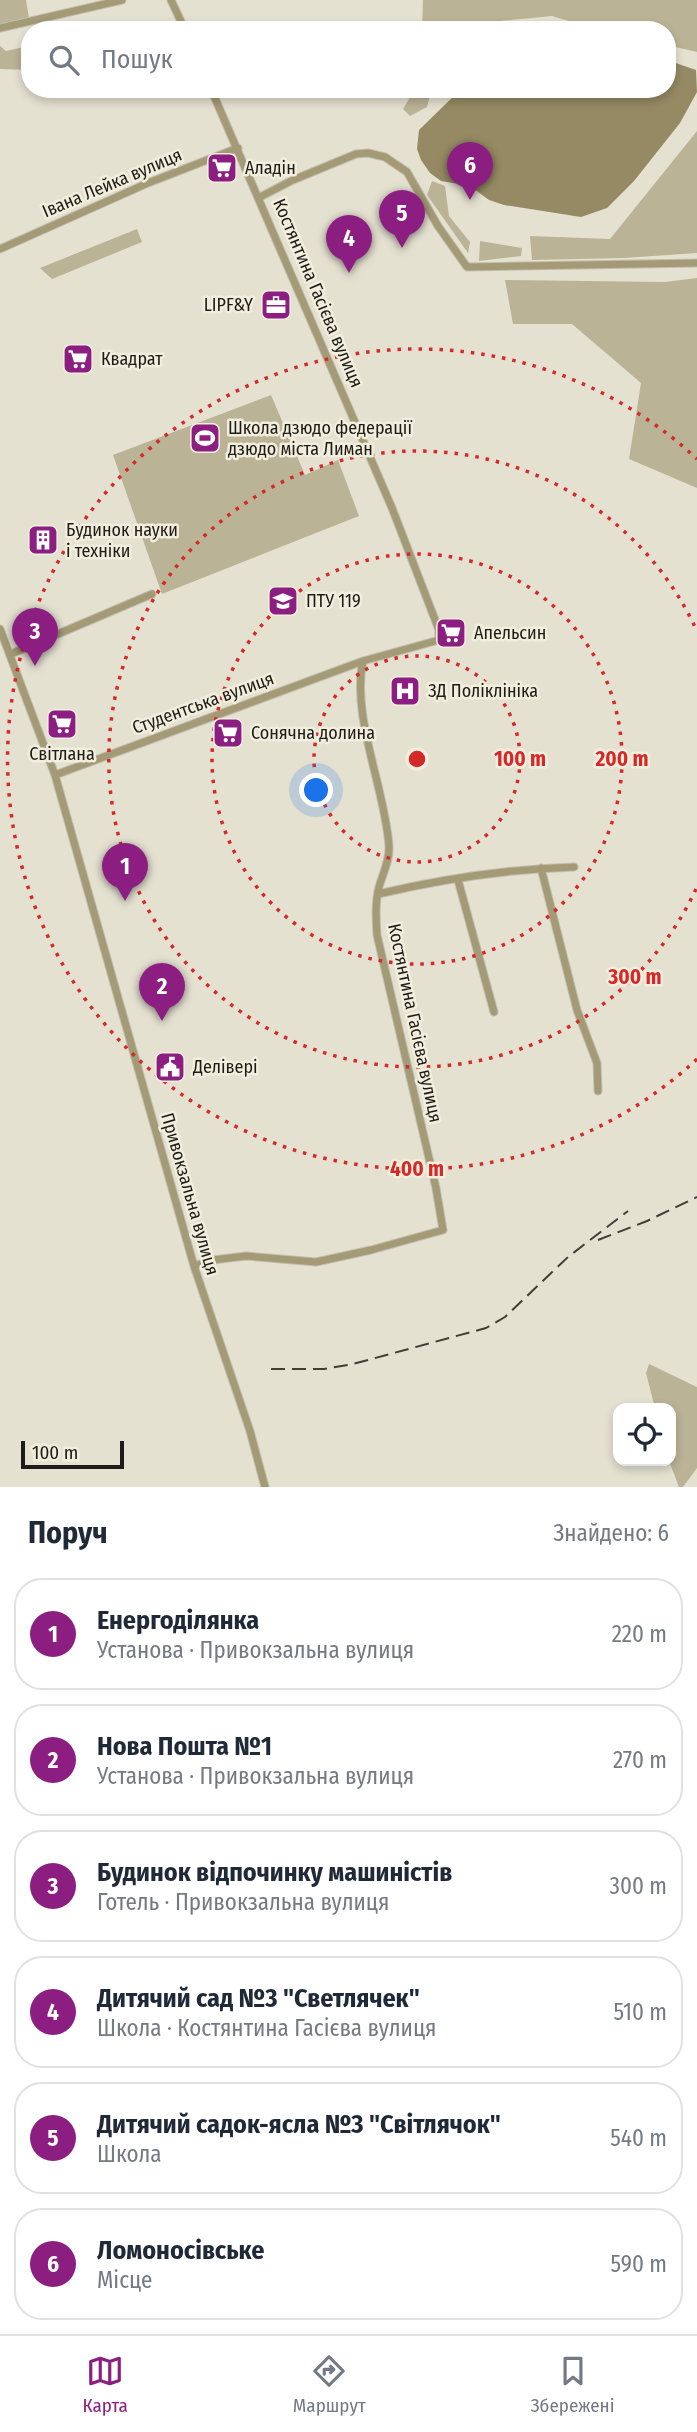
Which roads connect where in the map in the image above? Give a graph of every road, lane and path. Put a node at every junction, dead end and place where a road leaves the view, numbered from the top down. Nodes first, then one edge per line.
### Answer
1 (122, 0) edge
2 (172, 0) edge
3 (30, 21) edge
4 (181, 21) edge
5 (21, 23) edge
6 (0, 28) edge
7 (215, 98) edge
8 (238, 148) junction
9 (260, 197) junction
10 (0, 249) edge
11 (697, 263) edge
12 (152, 594) dead end
13 (0, 629) edge
14 (10, 654) junction
15 (363, 661) junction
16 (55, 775) junction
17 (574, 867) dead end
18 (541, 868) junction
19 (458, 880) junction
20 (378, 894) junction
21 (494, 1012) dead end
22 (598, 1091) dead end
23 (194, 1266) junction
24 (265, 1487) edge

1 - 3 street
2 - 4 street
5 - 6 street
7 - 8 street, Костянтина Гасієва вулиця
8 - 9 street, Костянтина Гасієва вулиця
8 - 10 street, Івана Лейка вулиця
9 - 11 street
9 - 15 street, Костянтина Гасієва вулиця
12 - 14 street
13 - 14 street, Привокзальна вулиця
14 - 16 street, Привокзальна вулиця
15 - 16 street, Студентська вулиця
15 - 20 street, Костянтина Гасієва вулиця
16 - 23 street, Привокзальна вулиця
17 - 18 street
18 - 19 street
18 - 22 street
19 - 20 street
19 - 21 street
20 - 23 street, Костянтина Гасієва вулиця
23 - 24 street, Привокзальна вулиця

